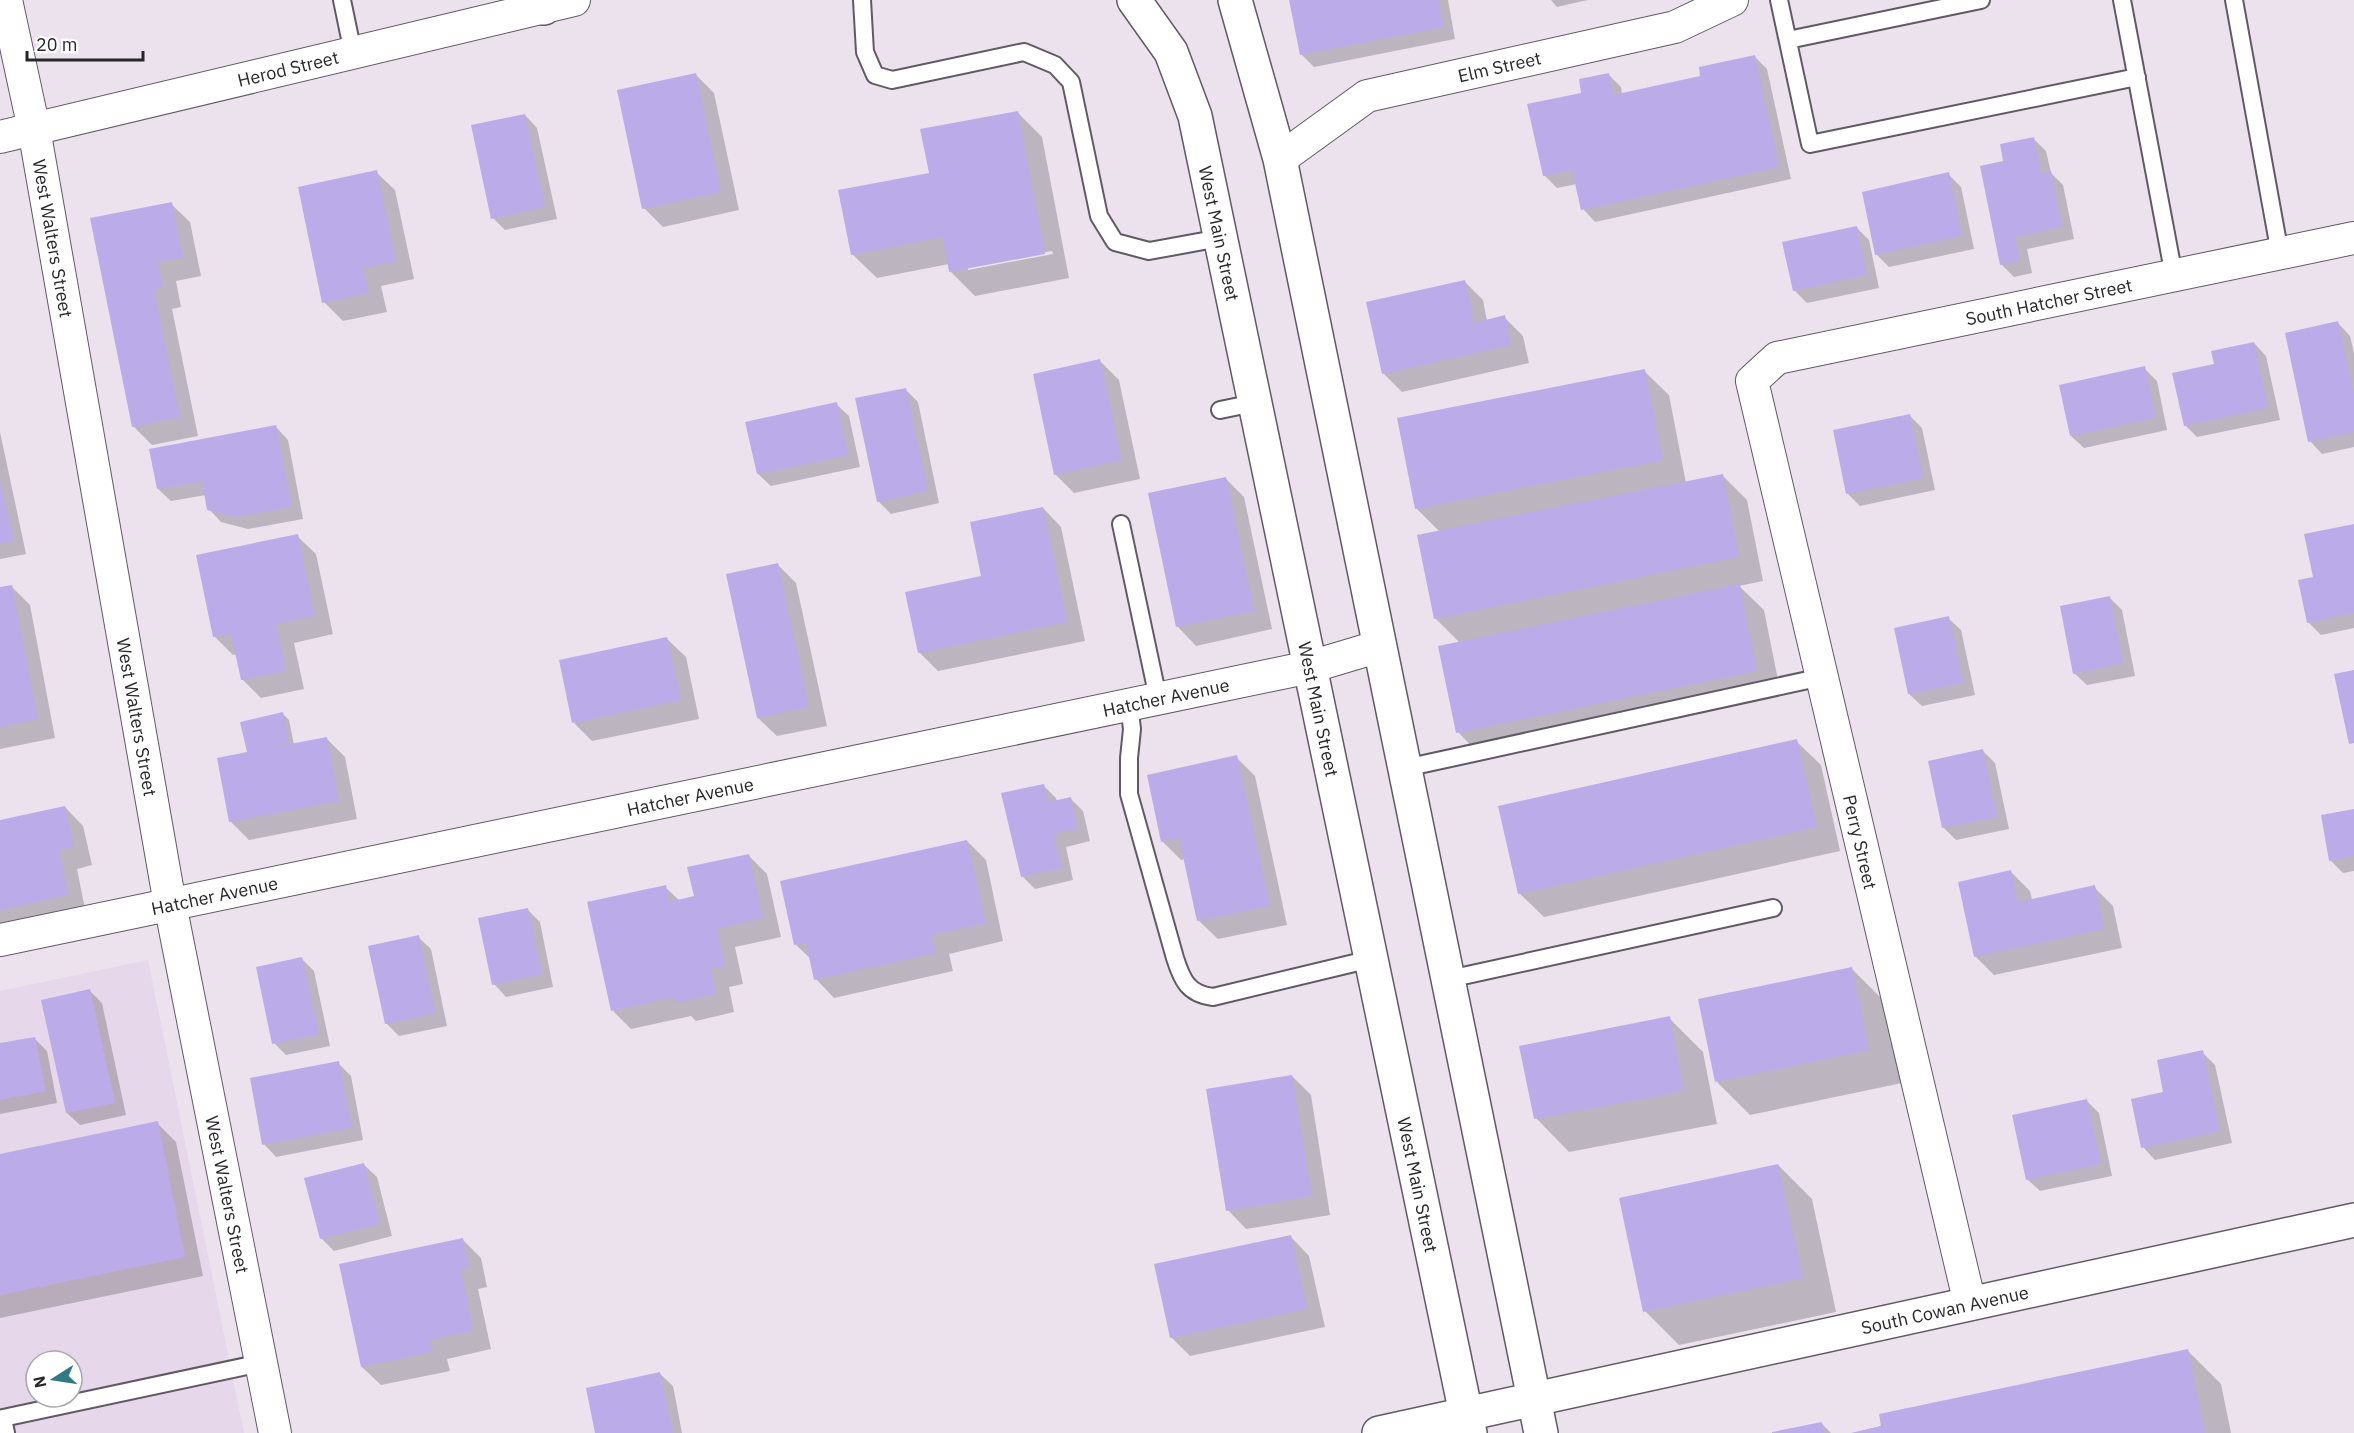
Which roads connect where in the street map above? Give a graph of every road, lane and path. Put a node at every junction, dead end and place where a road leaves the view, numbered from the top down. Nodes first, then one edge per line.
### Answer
1 (6, 0) edge
2 (342, 0) edge
3 (862, 0) edge
4 (1134, 0) edge
5 (1234, 0) edge
6 (1732, 0) edge
7 (1779, 0) edge
8 (1981, 0) edge
9 (2122, 0) edge
10 (2234, 0) edge
11 (556, 3) edge
12 (1788, 40) junction
13 (353, 53) junction
14 (2137, 77) junction
15 (34, 129) junction
16 (0, 137) edge
17 (1280, 159) junction
18 (1220, 238) junction
19 (2354, 238) edge
20 (2280, 254) junction
21 (2174, 276) junction
22 (1752, 381) joint
23 (1254, 403) junction
24 (1221, 410) dead end
25 (1121, 524) dead end
26 (1380, 646) junction
27 (1310, 667) junction
28 (1822, 677) junction
29 (1143, 701) junction
30 (1405, 768) junction
31 (170, 904) junction
32 (1773, 908) dead end
33 (0, 940) edge
34 (1371, 959) junction
35 (1449, 979) junction
36 (2354, 1220) edge
37 (1970, 1304) junction
38 (261, 1363) junction
39 (1534, 1400) junction
40 (1468, 1423) edge
41 (6, 1433) edge
42 (275, 1433) edge
43 (1379, 1433) edge
44 (1541, 1433) edge

1 - 15 street, West Walters Street
2 - 13 lane
3 - 18 lane
4 - 18 main road, West Main Street
5 - 17 main road
6 - 17 street, Elm Street
7 - 12 lane
8 - 12 lane
9 - 14 lane
10 - 20 lane
11 - 13 street, Herod Street
12 - 14 lane
13 - 15 street, Herod Street
14 - 21 lane
15 - 16 street, Herod Street
15 - 31 street, West Walters Street
17 - 26 main road
18 - 23 main road, West Main Street
19 - 20 street, South Hatcher Street
20 - 21 street, South Hatcher Street
21 - 22 street, South Hatcher Street
22 - 28 street, Perry Street
23 - 24 lane
23 - 27 main road, West Main Street
25 - 29 lane
26 - 27 street, Hatcher Avenue
26 - 30 main road
27 - 29 street, Hatcher Avenue
27 - 34 main road, West Main Street
28 - 30 lane
28 - 37 street, Perry Street
29 - 31 street, Hatcher Avenue
29 - 34 lane
30 - 35 main road
31 - 33 street, Hatcher Avenue
31 - 38 street, West Walters Street
32 - 35 lane
34 - 40 main road, West Main Street
35 - 39 main road
36 - 37 main road, South Cowan Avenue
37 - 39 main road, South Cowan Avenue
38 - 41 lane
38 - 42 street, West Walters Street
39 - 40 main road, South Cowan Avenue
39 - 44 main road
40 - 43 main road, South Cowan Avenue

